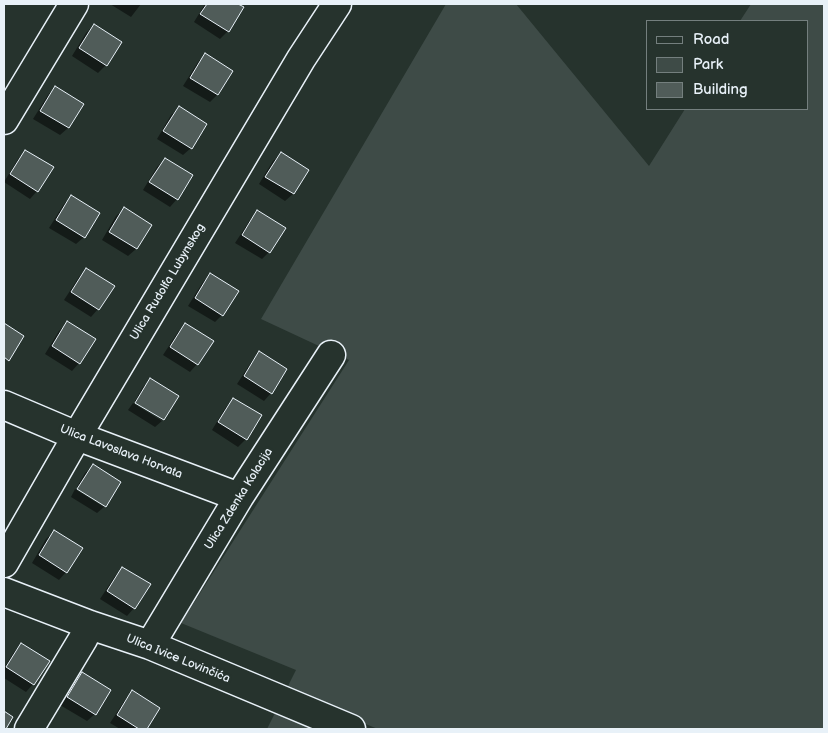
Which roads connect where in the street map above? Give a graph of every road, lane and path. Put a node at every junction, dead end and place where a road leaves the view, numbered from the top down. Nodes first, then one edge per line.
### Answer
1 (74, 4) edge
2 (337, 4) edge
3 (4, 120) edge
4 (331, 355) dead end
5 (4, 405) edge
6 (77, 436) junction
7 (239, 497) junction
8 (4, 563) edge
9 (4, 592) edge
10 (90, 625) junction
11 (150, 645) junction
12 (29, 729) edge
13 (350, 729) edge

1 - 3 street
2 - 6 street, Ulica Rudolfa Lubynskog
4 - 7 street, Ulica Zdenka Kolacija
5 - 6 street, Ulica Lavoslava Horvata
6 - 7 street, Ulica Lavoslava Horvata
6 - 8 street, Ulica Rudolfa Lubynskog
7 - 11 street, Ulica Zdenka Kolacija
9 - 10 street, Ulica Ivice Lovinčića
10 - 11 street, Ulica Ivice Lovinčića
10 - 12 street
11 - 13 street, Ulica Ivice Lovinčića

